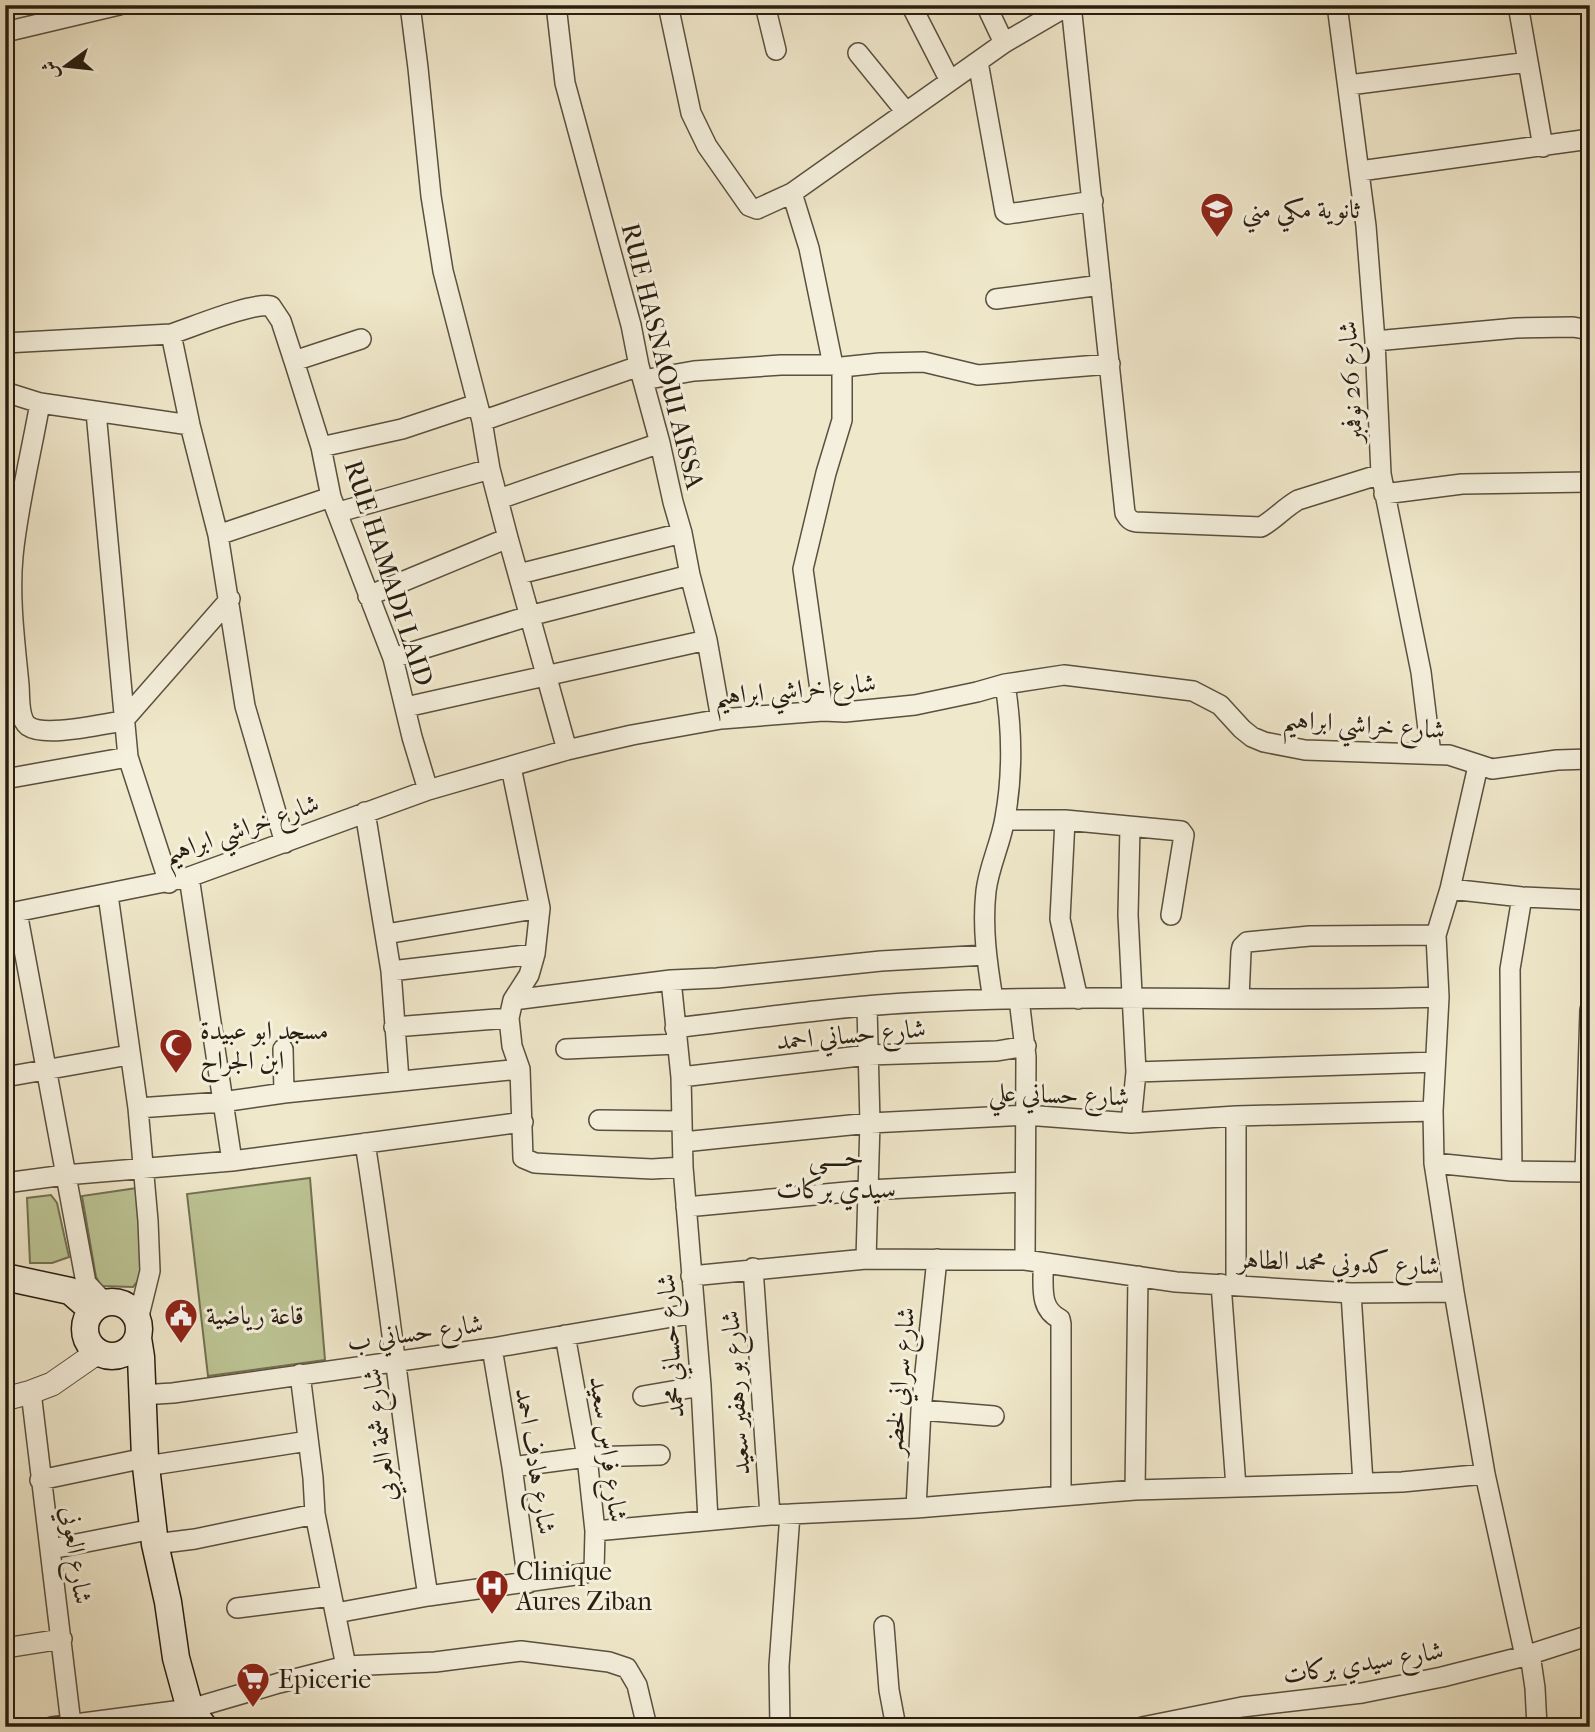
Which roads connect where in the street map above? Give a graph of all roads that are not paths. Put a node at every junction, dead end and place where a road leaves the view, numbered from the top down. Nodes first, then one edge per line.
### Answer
1 (119, 5) edge
2 (410, 5) edge
3 (556, 5) edge
4 (668, 5) edge
5 (765, 5) edge
6 (911, 5) edge
7 (986, 5) edge
8 (1070, 5) edge
9 (1337, 5) edge
10 (1518, 5) edge
11 (5, 32) edge
12 (1004, 43) junction
13 (776, 50) dead end
14 (858, 53) dead end
15 (978, 62) junction
16 (1528, 62) junction
17 (950, 81) junction
18 (1349, 85) junction
19 (906, 113) junction
20 (1590, 139) edge
21 (1543, 147) junction
22 (1360, 171) junction
23 (792, 192) junction
24 (1093, 201) junction
25 (1101, 285) junction
26 (996, 299) dead end
27 (1590, 330) edge
28 (171, 334) junction
29 (361, 339) dead end
30 (1375, 341) junction
31 (5, 344) edge
32 (294, 360) junction
33 (1110, 364) junction
34 (838, 366) junction
35 (641, 373) junction
36 (5, 392) edge
37 (40, 403) junction
38 (96, 412) junction
39 (479, 413) junction
40 (190, 425) junction
41 (660, 443) junction
42 (320, 447) junction
43 (491, 469) junction
44 (1590, 482) edge
45 (1382, 484) junction
46 (499, 499) junction
47 (335, 504) junction
48 (682, 533) junction
49 (218, 535) junction
50 (508, 538) junction
51 (519, 574) junction
52 (690, 575) junction
53 (368, 596) junction
54 (230, 599) junction
55 (528, 615) junction
56 (707, 640) junction
57 (393, 658) junction
58 (545, 678) junction
59 (1005, 684) junction
60 (406, 707) junction
61 (823, 711) junction
62 (721, 719) junction
63 (124, 721) junction
64 (567, 750) junction
65 (1431, 754) junction
66 (128, 757) junction
67 (1590, 759) edge
68 (1478, 766) junction
69 (511, 767) junction
70 (5, 779) edge
71 (429, 790) junction
72 (365, 812) junction
73 (1005, 820) junction
74 (1065, 820) junction
75 (1130, 827) junction
76 (285, 843) junction
77 (190, 877) junction
78 (169, 883) junction
79 (1450, 889) junction
80 (108, 895) junction
81 (1522, 897) junction
82 (1590, 900) edge
83 (540, 908) junction
84 (11, 913) edge
85 (1171, 915) dead end
86 (386, 934) junction
87 (1436, 935) junction
88 (535, 954) junction
89 (986, 955) junction
90 (391, 971) junction
91 (671, 980) junction
92 (1439, 997) junction
93 (1132, 998) junction
94 (1239, 998) junction
95 (993, 999) junction
96 (1019, 999) junction
97 (1078, 999) junction
98 (867, 1007) junction
99 (511, 1009) junction
100 (1590, 1010) edge
101 (394, 1027) junction
102 (676, 1036) junction
103 (1026, 1046) junction
104 (283, 1049) dead end
105 (566, 1049) dead end
106 (130, 1055) junction
107 (868, 1055) junction
108 (1435, 1062) junction
109 (520, 1069) junction
110 (47, 1070) junction
111 (1136, 1072) junction
112 (5, 1077) edge
113 (681, 1077) junction
114 (1588, 1079) edge
115 (399, 1080) junction
116 (285, 1093) junction
117 (222, 1102) junction
118 (138, 1108) junction
119 (1433, 1111) junction
120 (1026, 1115) junction
121 (1236, 1116) junction
122 (599, 1119) dead end
123 (682, 1121) junction
124 (523, 1122) junction
125 (870, 1123) junction
126 (1130, 1123) junction
127 (683, 1142) junction
128 (365, 1143) junction
129 (232, 1161) junction
130 (1434, 1163) junction
131 (683, 1167) junction
132 (142, 1170) junction
133 (1512, 1171) junction
134 (1588, 1172) edge
135 (65, 1175) junction
136 (1025, 1182) junction
137 (5, 1183) edge
138 (868, 1190) junction
139 (686, 1206) junction
140 (866, 1259) junction
141 (937, 1259) junction
142 (1034, 1261) junction
143 (753, 1268) junction
144 (691, 1276) junction
145 (1138, 1276) junction
146 (5, 1277) edge
147 (1228, 1285) junction
148 (5, 1286) edge
149 (1454, 1292) junction
150 (1351, 1293) junction
151 (94, 1313) junction
152 (695, 1313) junction
153 (138, 1329) junction
154 (565, 1335) junction
155 (492, 1348) junction
156 (104, 1354) junction
157 (397, 1361) junction
158 (300, 1374) junction
159 (701, 1386) junction
160 (31, 1392) junction
161 (141, 1395) junction
162 (643, 1396) dead end
163 (5, 1398) edge
164 (921, 1410) junction
165 (994, 1416) dead end
166 (308, 1441) junction
167 (660, 1455) dead end
168 (587, 1457) junction
169 (145, 1462) junction
170 (512, 1467) junction
171 (1485, 1474) junction
172 (40, 1480) junction
173 (1363, 1483) junction
174 (1236, 1487) junction
175 (1135, 1490) junction
176 (1061, 1495) junction
177 (916, 1508) junction
178 (314, 1514) junction
179 (780, 1515) junction
180 (708, 1520) junction
181 (595, 1531) junction
182 (154, 1537) junction
183 (51, 1549) junction
184 (527, 1583) junction
185 (428, 1596) junction
186 (333, 1604) junction
187 (237, 1608) dead end
188 (884, 1626) dead end
189 (1590, 1635) edge
190 (62, 1639) junction
191 (5, 1648) edge
192 (1528, 1655) junction
193 (345, 1667) junction
194 (197, 1718) edge
195 (61, 1726) edge
196 (647, 1727) edge
197 (780, 1727) edge
198 (896, 1727) edge
199 (1142, 1727) edge
200 (1537, 1727) edge

1 - 11 street
2 - 39 street
3 - 35 street, RUE HASNAOUI AISSA
4 - 23 street
5 - 13 street
6 - 17 street
7 - 12 street
8 - 12 street
8 - 24 street
9 - 18 street, شارع 26 نوفمبر
10 - 16 street
12 - 15 street
14 - 19 street
15 - 17 street
15 - 24 street
16 - 18 street
16 - 21 street
17 - 19 street
18 - 22 street, شارع 26 نوفمبر
19 - 23 street
20 - 21 street
21 - 22 street
22 - 30 street, شارع 26 نوفمبر
23 - 34 street
24 - 25 street
25 - 26 street
25 - 33 street
27 - 30 street
28 - 31 street, RUE HAMADI LAID
28 - 32 street, RUE HAMADI LAID
28 - 40 street
29 - 32 street
30 - 45 street, شارع 26 نوفمبر
32 - 42 street, RUE HAMADI LAID
33 - 34 street
33 - 45 street
34 - 35 street
34 - 61 street
35 - 39 street
35 - 41 street, RUE HASNAOUI AISSA
36 - 37 street
37 - 38 street
37 - 63 street
38 - 40 street
38 - 63 street
39 - 42 street
39 - 43 street
40 - 49 street
41 - 46 street
41 - 48 street, RUE HASNAOUI AISSA
42 - 47 street, RUE HAMADI LAID
43 - 46 street
43 - 47 street
44 - 45 street
45 - 65 street, شارع 26 نوفمبر
46 - 50 street
47 - 49 street
47 - 53 street, RUE HAMADI LAID
48 - 51 street
48 - 52 street, RUE HASNAOUI AISSA
49 - 54 street
50 - 51 street
50 - 53 street
51 - 55 street
52 - 55 street
52 - 56 street, RUE HASNAOUI AISSA
53 - 57 street, RUE HAMADI LAID
54 - 63 street
54 - 76 street
55 - 57 street
55 - 58 street
56 - 58 street
56 - 62 street, RUE HASNAOUI AISSA
57 - 60 street, RUE HAMADI LAID
58 - 60 street
58 - 64 street
59 - 61 street, شارع خراشي ابراهيم
59 - 65 street, شارع خراشي ابراهيم
59 - 73 street
60 - 71 street, RUE HAMADI LAID
61 - 62 street, شارع خراشي ابراهيم
62 - 64 street, شارع خراشي ابراهيم
63 - 66 street
64 - 69 street, شارع خراشي ابراهيم
65 - 68 street, شارع خراشي ابراهيم
66 - 70 street
66 - 78 street
67 - 68 street, شارع خراشي ابراهيم
68 - 79 street, شارع كدوني محمد الطاهر
69 - 71 street, شارع خراشي ابراهيم
69 - 83 street
71 - 72 street, شارع خراشي ابراهيم
72 - 76 street, شارع خراشي ابراهيم
72 - 86 street
73 - 74 street
73 - 89 street
74 - 75 street
74 - 97 street
75 - 85 street
75 - 93 street
76 - 77 street, شارع خراشي ابراهيم
77 - 78 street, شارع خراشي ابراهيم
77 - 117 street
78 - 80 street, شارع خراشي ابراهيم
79 - 81 street
79 - 87 street, شارع كدوني محمد الطاهر
80 - 84 street, شارع خراشي ابراهيم
80 - 106 street
81 - 82 street
81 - 133 street
83 - 86 street
83 - 88 street
84 - 110 street
86 - 90 street
87 - 92 street, شارع كدوني محمد الطاهر
87 - 94 street
88 - 90 street
88 - 99 street
89 - 91 street
89 - 95 street
90 - 101 street
91 - 99 street
91 - 102 street, شارع حساني محمد
92 - 94 street
92 - 108 street, شارع كدوني محمد الطاهر
93 - 94 street
93 - 97 street
93 - 111 street
95 - 96 street
95 - 98 street
96 - 97 street
96 - 103 street
98 - 102 street
98 - 107 street
99 - 101 street
99 - 109 street
100 - 114 street
101 - 115 street
102 - 105 street
102 - 113 street, شارع حساني محمد
103 - 107 street, شارع حساني احمد
103 - 120 street
104 - 116 street
106 - 110 street
106 - 118 street
107 - 113 street, شارع حساني احمد
107 - 125 street
108 - 111 street
108 - 119 street, شارع كدوني محمد الطاهر
109 - 115 street
109 - 124 street
110 - 112 street
110 - 135 street
111 - 126 street
113 - 123 street, شارع حساني محمد
114 - 134 street
115 - 116 street
116 - 117 street
117 - 118 street
117 - 129 street
118 - 132 street
119 - 121 street, شارع حساني علي
119 - 130 street, شارع كدوني محمد الطاهر
120 - 125 street, شارع حساني علي
120 - 126 street, شارع حساني علي
120 - 136 street
121 - 126 street, شارع حساني علي
121 - 147 street
122 - 123 street
123 - 127 street, شارع حساني محمد
124 - 128 street
124 - 131 street
125 - 127 street, شارع حساني علي
125 - 138 street
127 - 131 street, شارع حساني محمد
128 - 129 street
128 - 157 street, شارع شمة العربي
129 - 132 street
130 - 133 street
130 - 149 street, شارع كدوني محمد الطاهر
131 - 139 street, شارع حساني محمد
132 - 135 street
132 - 153 street
133 - 134 street
135 - 137 street
135 - 151 street
136 - 138 street
136 - 142 street
138 - 139 street
138 - 140 street
139 - 144 street, شارع حساني محمد
140 - 141 street, شارع كدوني محمد الطاهر
140 - 143 street, شارع كدوني محمد الطاهر
141 - 142 street, شارع كدوني محمد الطاهر
141 - 164 street, شارع سراني لخضر
142 - 145 street, شارع كدوني محمد الطاهر
142 - 176 street
143 - 144 street, شارع كدوني محمد الطاهر
143 - 179 street, شارع بو رهفير سعيد
144 - 152 street, شارع حساني محمد
145 - 147 street, شارع كدوني محمد الطاهر
145 - 175 street
146 - 151 main road
147 - 150 street, شارع كدوني محمد الطاهر
147 - 174 street
148 - 151 main road
149 - 150 street, شارع كدوني محمد الطاهر
149 - 171 street
150 - 173 street
151 - 153 main road
151 - 156 main road
152 - 154 street, شارع حساني ب
152 - 159 street, شارع حساني محمد
153 - 156 main road
153 - 161 main road
154 - 155 street, شارع حساني ب
154 - 168 street, شارع فراس سعيد
155 - 157 street, شارع حساني ب
155 - 170 street, شارع هادف احمد
156 - 160 street
156 - 161 main road
157 - 158 street, شارع حساني ب
157 - 185 street, شارع شمة العربي
158 - 161 street, شارع حساني ب
158 - 166 street
159 - 162 street
159 - 180 street, شارع حساني محمد
160 - 163 street
160 - 172 street, شارع العوني
161 - 169 main road
164 - 165 street
164 - 177 street, شارع سراني لخضر
166 - 169 street
166 - 178 street
167 - 168 street
168 - 170 street
168 - 181 street, شارع فراس سعيد
169 - 172 street
169 - 182 main road
170 - 184 street, شارع هادف احمد
171 - 173 street
171 - 192 street
172 - 183 street, شارع العوني
173 - 174 street
174 - 175 street
175 - 176 street
176 - 177 street
177 - 179 street
178 - 182 street
178 - 186 street
179 - 180 street
179 - 197 street, شارع بو رهفير سعيد
180 - 181 street
181 - 184 street, شارع فراس سعيد
182 - 183 street
182 - 194 main road
183 - 190 street, شارع العوني
184 - 185 street
185 - 186 street
186 - 187 street
186 - 193 street
188 - 198 street
189 - 192 street, شارع سيدي بركات
190 - 191 street
190 - 195 street, شارع العوني
192 - 199 street, شارع سيدي بركات
192 - 200 street
193 - 194 street
193 - 196 street
194 - 195 street

